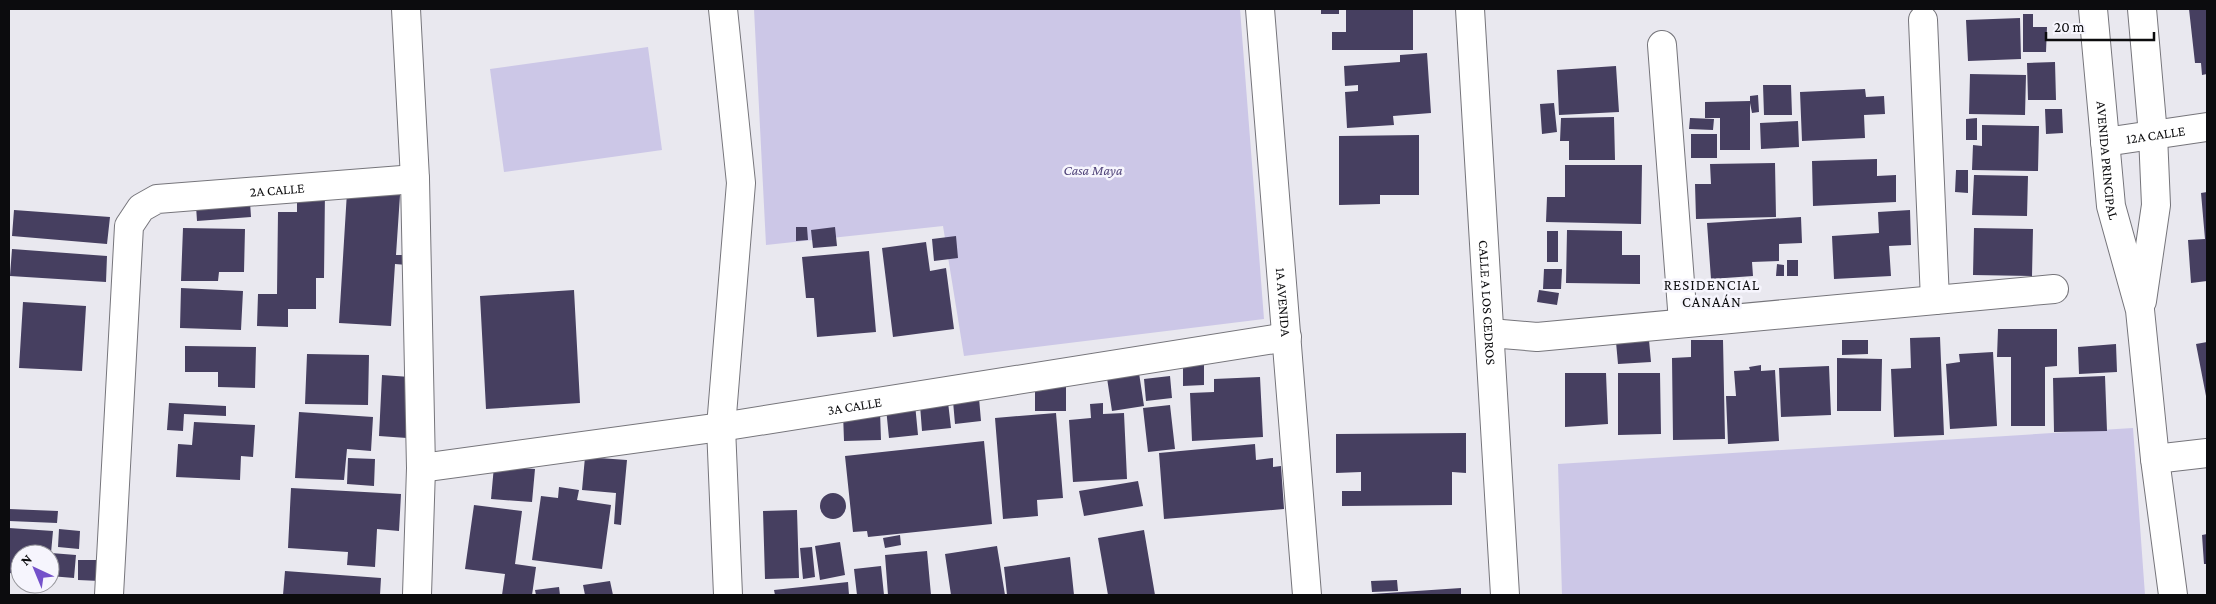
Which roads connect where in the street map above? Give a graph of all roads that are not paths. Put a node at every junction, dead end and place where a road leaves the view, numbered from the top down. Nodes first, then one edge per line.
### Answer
1 (406, 9) edge
2 (723, 9) edge
3 (1260, 9) edge
4 (1470, 9) edge
5 (2093, 9) edge
6 (2142, 9) edge
7 (1923, 20) dead end
8 (1662, 46) dead end
9 (2207, 127) edge
10 (2153, 135) junction
11 (2105, 142) junction
12 (415, 178) junction
13 (2054, 289) dead end
14 (1935, 300) junction
15 (2140, 310) junction
16 (1683, 322) junction
17 (1490, 333) junction
18 (1287, 337) junction
19 (721, 427) junction
20 (2207, 453) edge
21 (2156, 459) junction
22 (421, 468) junction
23 (109, 595) edge
24 (417, 595) edge
25 (728, 595) edge
26 (1307, 595) edge
27 (1505, 595) edge
28 (2172, 595) edge

1 - 12 street
2 - 19 street
3 - 18 street, 1A AVENIDA
4 - 17 street, CALLE A LOS CEDROS
5 - 11 street, AVENIDA PRINCIPAL
6 - 10 street, AVENIDA PRINCIPAL
7 - 14 street
8 - 16 street
9 - 10 street, 12A CALLE
10 - 11 street, 12A CALLE
10 - 15 street, AVENIDA PRINCIPAL
11 - 15 street, AVENIDA PRINCIPAL
12 - 22 street
12 - 23 street, 2A CALLE
13 - 14 street
14 - 16 street
15 - 21 street, AVENIDA PRINCIPAL
16 - 17 street
17 - 27 street, CALLE A LOS CEDROS
18 - 19 street, 3A CALLE
18 - 26 street, 1A AVENIDA
19 - 22 street, 3A CALLE
19 - 25 street
20 - 21 street
21 - 28 street, AVENIDA PRINCIPAL
22 - 24 street

